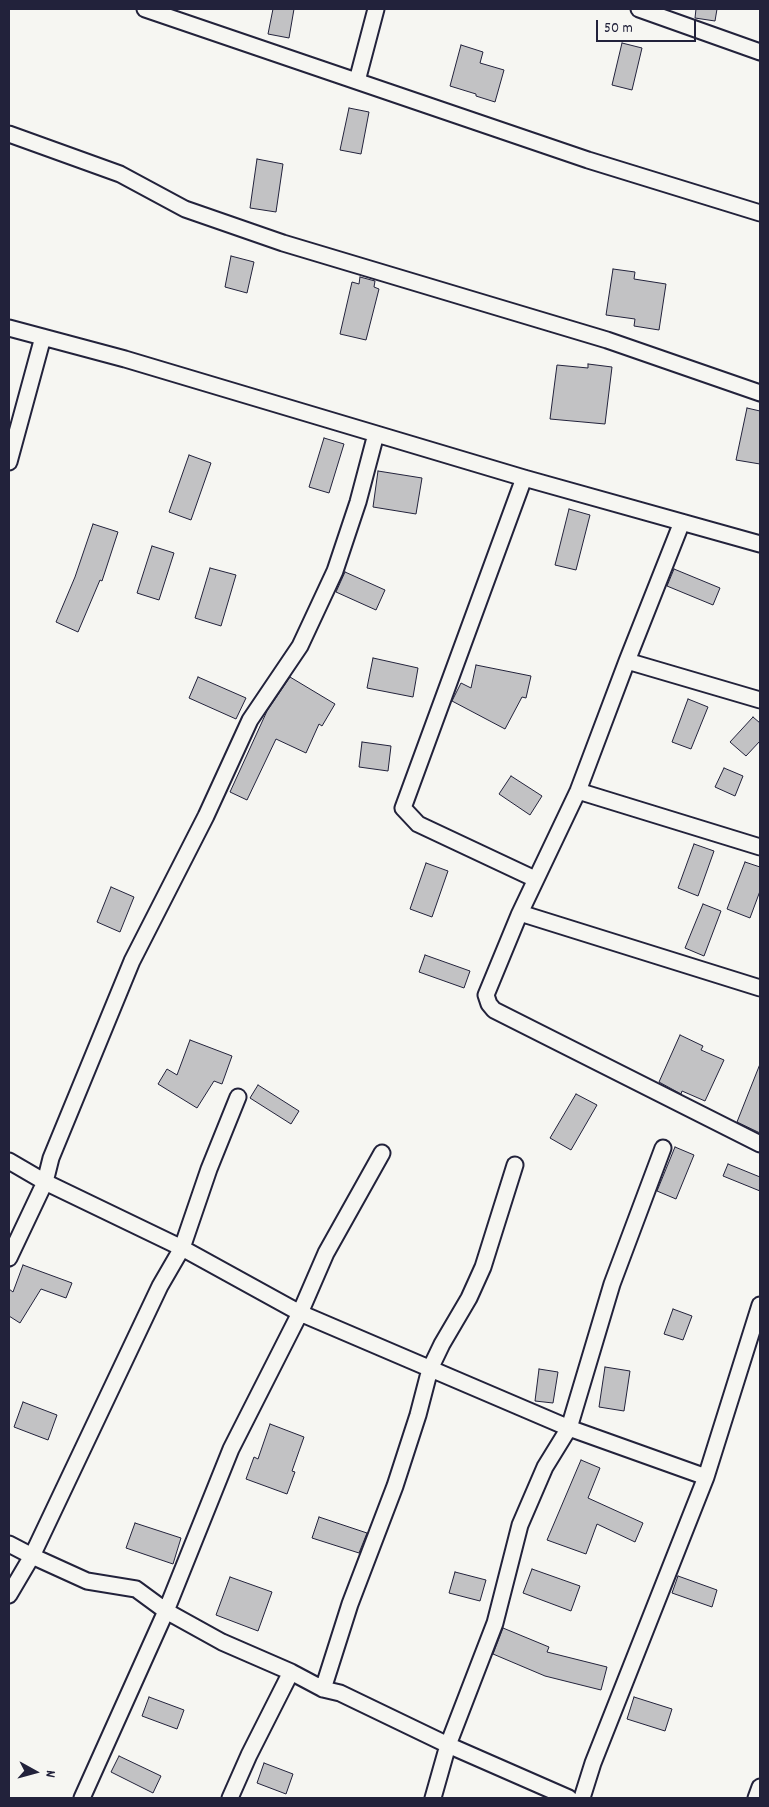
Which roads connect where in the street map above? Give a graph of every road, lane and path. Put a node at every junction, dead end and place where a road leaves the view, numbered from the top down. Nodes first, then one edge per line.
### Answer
1 (145, 9) edge
2 (376, 9) edge
3 (642, 9) edge
4 (760, 52) edge
5 (357, 81) junction
6 (9, 134) edge
7 (760, 213) edge
8 (9, 328) edge
9 (43, 337) junction
10 (760, 393) edge
11 (376, 434) junction
12 (9, 462) edge
13 (524, 478) junction
14 (682, 522) junction
15 (760, 544) edge
16 (627, 661) junction
17 (760, 700) edge
18 (578, 792) junction
19 (760, 846) edge
20 (535, 879) junction
21 (520, 913) junction
22 (760, 988) edge
23 (238, 1097) dead end
24 (760, 1144) edge
25 (663, 1148) dead end
26 (382, 1153) dead end
27 (9, 1161) edge
28 (515, 1165) dead end
29 (45, 1182) junction
30 (182, 1248) junction
31 (9, 1258) edge
32 (760, 1305) edge
33 (300, 1313) junction
34 (430, 1369) junction
35 (569, 1428) junction
36 (706, 1477) junction
37 (9, 1544) edge
38 (32, 1556) junction
39 (9, 1595) edge
40 (166, 1611) junction
41 (290, 1672) junction
42 (323, 1689) junction
43 (448, 1745) junction
44 (760, 1787) edge
45 (82, 1798) edge
46 (230, 1798) edge
47 (433, 1798) edge
48 (569, 1798) edge
49 (582, 1798) edge
50 (756, 1798) edge

1 - 5 street
2 - 5 street
3 - 4 street
5 - 7 street
6 - 10 street
8 - 9 street
9 - 11 street
9 - 12 street
11 - 13 street
11 - 29 street
13 - 14 street
13 - 20 street
14 - 15 street
14 - 16 street
16 - 17 street
16 - 18 street
18 - 19 street
18 - 20 street
20 - 21 street
21 - 22 street
21 - 24 street
23 - 30 street
25 - 35 street
26 - 33 street
27 - 29 street
28 - 34 street
29 - 30 street
29 - 31 street
30 - 33 street
30 - 38 street
32 - 36 street
33 - 34 street
33 - 40 street
34 - 35 street
34 - 42 street
35 - 36 street
35 - 43 street
36 - 49 street
37 - 38 street
38 - 39 street
38 - 40 street
40 - 41 street
40 - 45 street
41 - 42 street
41 - 46 street
42 - 43 street
43 - 47 street
43 - 48 street
44 - 50 street

